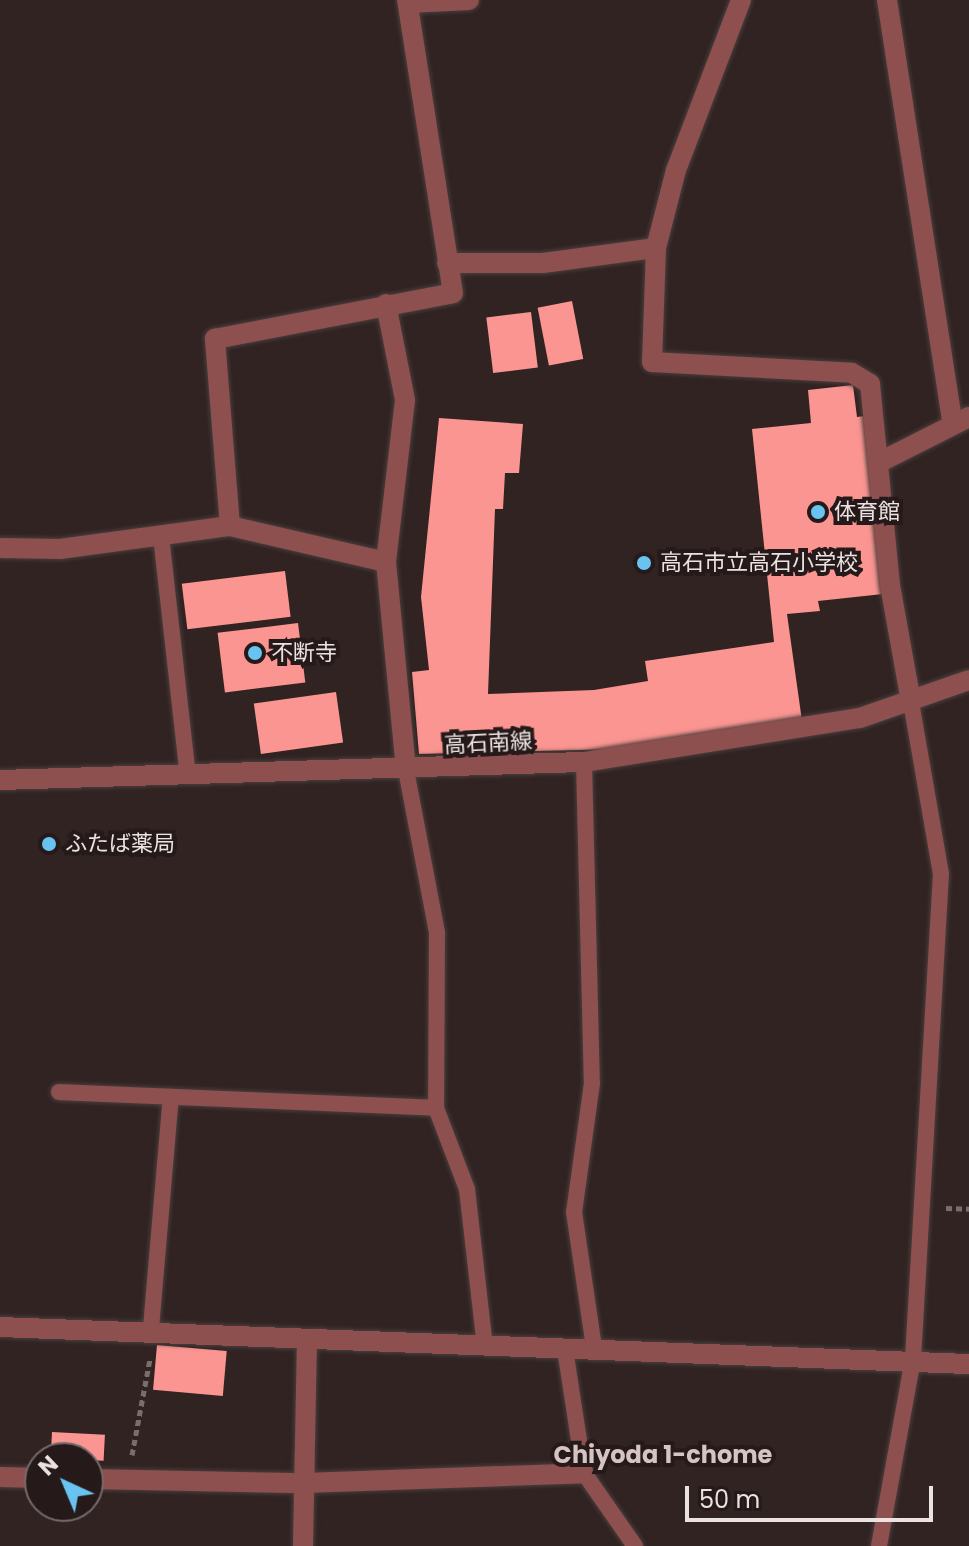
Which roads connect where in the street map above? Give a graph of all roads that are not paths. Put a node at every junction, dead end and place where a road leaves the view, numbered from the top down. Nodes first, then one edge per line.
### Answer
1 (469, 0) edge
2 (741, 0) edge
3 (887, 0) edge
4 (408, 2) edge
5 (656, 248) junction
6 (447, 263) junction
7 (386, 304) junction
8 (961, 421) edge
9 (878, 463) junction
10 (230, 526) junction
11 (161, 536) junction
12 (0, 548) edge
13 (386, 562) junction
14 (969, 680) edge
15 (910, 696) junction
16 (584, 762) junction
17 (187, 769) junction
18 (406, 770) junction
19 (0, 780) edge
20 (59, 1092) dead end
21 (171, 1097) junction
22 (436, 1108) junction
23 (0, 1327) edge
24 (151, 1328) junction
25 (307, 1342) junction
26 (485, 1346) junction
27 (594, 1347) junction
28 (565, 1349) junction
29 (913, 1359) junction
30 (969, 1364) edge
31 (584, 1473) junction
32 (0, 1477) edge
33 (24, 1478) edge
34 (104, 1479) edge
35 (304, 1483) junction
36 (303, 1546) edge
37 (635, 1546) edge
38 (879, 1546) edge

1 - 4 street
2 - 5 street
3 - 8 street
4 - 6 street
5 - 6 street
5 - 9 street
6 - 7 street
7 - 10 street
7 - 13 street
8 - 9 street
9 - 15 street
10 - 11 street
10 - 13 street
11 - 12 street
11 - 17 lane
13 - 18 street
14 - 15 street, 高石南線
15 - 16 street, 高石南線
15 - 29 lane
16 - 18 street, 高石南線
16 - 27 lane
17 - 18 street, 高石南線
17 - 19 street, 高石南線
18 - 22 lane
20 - 21 lane
21 - 22 lane
21 - 24 lane
22 - 26 lane
23 - 24 street
24 - 25 street
25 - 26 street
25 - 35 street
26 - 28 street
27 - 28 street
27 - 29 street
28 - 31 lane
29 - 30 street
29 - 38 lane
31 - 35 street
31 - 37 lane
32 - 33 street
34 - 35 street
35 - 36 street

